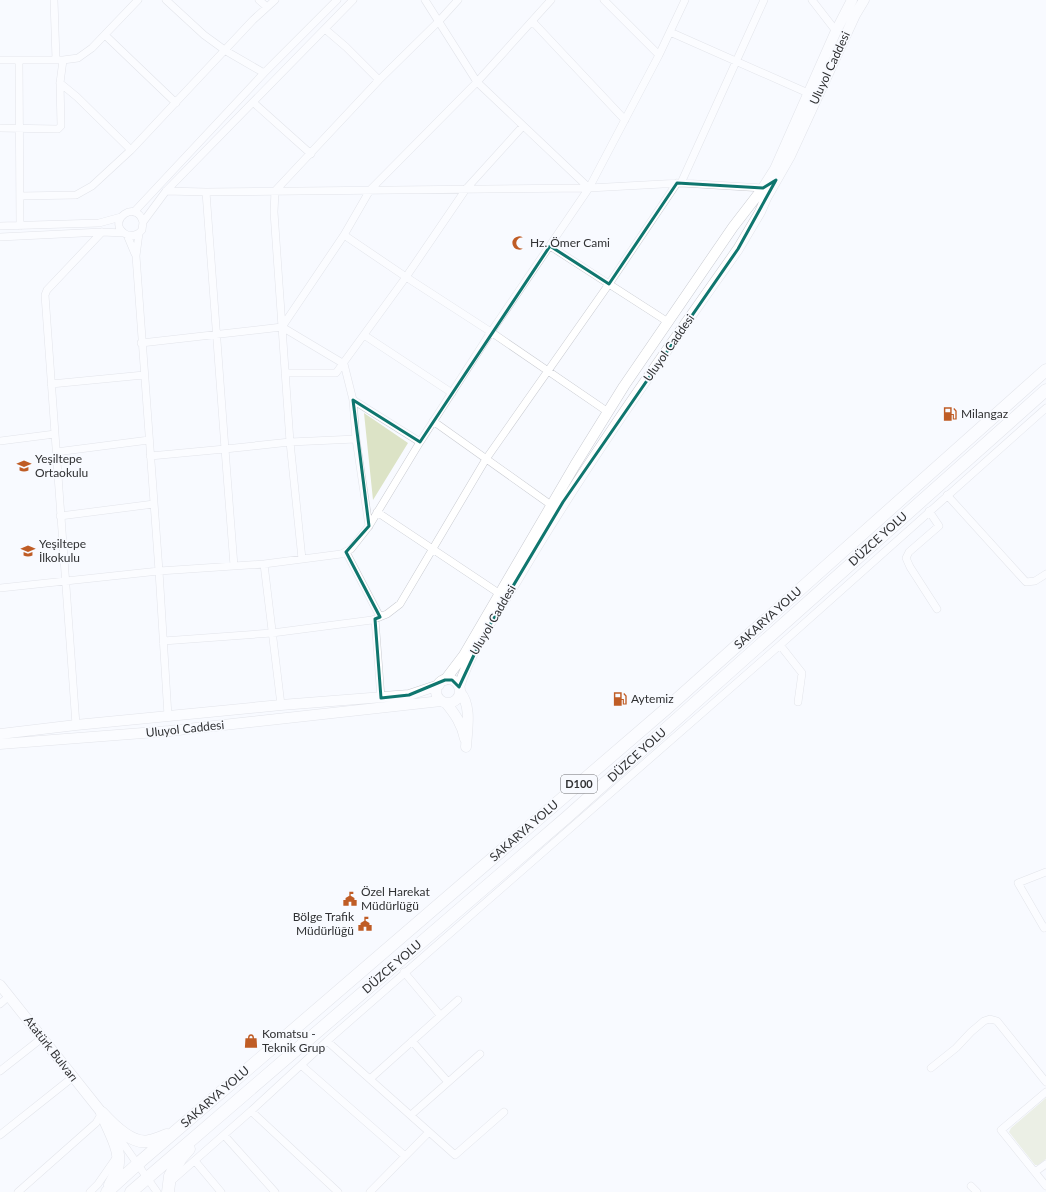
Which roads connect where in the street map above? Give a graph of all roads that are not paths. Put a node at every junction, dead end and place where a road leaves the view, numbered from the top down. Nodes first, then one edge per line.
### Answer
1 (54, 0) edge
2 (138, 0) edge
3 (166, 0) edge
4 (259, 0) edge
5 (275, 0) edge
6 (337, 0) edge
7 (354, 0) edge
8 (425, 0) edge
9 (458, 0) edge
10 (551, 0) edge
11 (604, 0) edge
12 (685, 0) edge
13 (764, 0) edge
14 (812, 0) edge
15 (852, 0) edge
16 (864, 0) edge
17 (267, 7) junction
18 (439, 21) junction
19 (532, 21) junction
20 (325, 29) junction
21 (836, 31) junction
22 (670, 32) junction
23 (105, 35) junction
24 (226, 51) junction
25 (659, 56) junction
26 (0, 60) edge
27 (19, 60) junction
28 (59, 60) junction
29 (736, 61) junction
30 (264, 73) junction
31 (379, 80) junction
32 (478, 82) junction
33 (60, 83) junction
34 (808, 93) junction
35 (176, 103) junction
36 (254, 103) junction
37 (625, 120) junction
38 (523, 126) junction
39 (0, 128) edge
40 (20, 128) junction
41 (131, 150) junction
42 (311, 154) junction
43 (776, 180) junction
44 (679, 183) junction
45 (589, 188) junction
46 (763, 188) junction
47 (466, 189) junction
48 (370, 190) junction
49 (166, 191) junction
50 (275, 191) junction
51 (206, 192) junction
52 (20, 196) junction
53 (134, 212) junction
54 (121, 217) junction
55 (143, 222) junction
56 (0, 226) edge
57 (20, 226) junction
58 (102, 232) junction
59 (139, 233) junction
60 (125, 234) junction
61 (344, 235) junction
62 (0, 237) edge
63 (550, 246) junction
64 (136, 256) junction
65 (406, 277) junction
66 (609, 284) junction
67 (668, 322) junction
68 (282, 327) junction
69 (492, 332) junction
70 (217, 335) junction
71 (364, 335) junction
72 (141, 343) junction
73 (344, 364) junction
74 (548, 370) junction
75 (1046, 370) edge
76 (285, 373) junction
77 (144, 375) junction
78 (51, 384) junction
79 (1046, 390) edge
80 (452, 393) junction
81 (353, 400) junction
82 (1046, 408) edge
83 (608, 412) junction
84 (433, 421) junction
85 (55, 434) junction
86 (356, 439) junction
87 (149, 440) junction
88 (0, 441) edge
89 (290, 442) junction
90 (420, 442) junction
91 (225, 449) junction
92 (56, 452) junction
93 (150, 456) junction
94 (486, 459) junction
95 (947, 495) junction
96 (154, 504) junction
97 (551, 505) junction
98 (929, 511) junction
99 (377, 512) junction
100 (60, 516) junction
101 (368, 526) junction
102 (432, 550) junction
103 (346, 552) junction
104 (302, 559) junction
105 (264, 564) junction
106 (234, 566) junction
107 (159, 571) junction
108 (1046, 574) edge
109 (65, 581) junction
110 (0, 588) edge
111 (500, 594) junction
112 (937, 610) dead end
113 (377, 618) junction
114 (272, 633) junction
115 (163, 641) junction
116 (780, 645) junction
117 (442, 682) junction
118 (460, 689) junction
119 (381, 698) junction
120 (443, 702) junction
121 (798, 702) dead end
122 (281, 705) junction
123 (168, 716) junction
124 (76, 725) junction
125 (0, 734) edge
126 (0, 744) edge
127 (1046, 872) edge
128 (1046, 927) edge
129 (404, 972) junction
130 (0, 985) edge
131 (9, 996) junction
132 (458, 1000) dead end
133 (0, 1004) edge
134 (440, 1015) junction
135 (42, 1038) junction
136 (327, 1040) junction
137 (412, 1041) junction
138 (480, 1054) dead end
139 (301, 1064) junction
140 (931, 1068) dead end
141 (0, 1071) edge
142 (73, 1077) junction
143 (370, 1080) junction
144 (448, 1082) junction
145 (1046, 1082) edge
146 (1046, 1092) edge
147 (251, 1111) junction
148 (504, 1112) dead end
149 (102, 1113) junction
150 (411, 1115) junction
151 (208, 1126) junction
152 (175, 1132) junction
153 (429, 1132) junction
154 (0, 1135) edge
155 (224, 1135) junction
156 (119, 1155) junction
157 (404, 1156) junction
158 (195, 1161) junction
159 (138, 1164) junction
160 (1046, 1164) edge
161 (1035, 1172) junction
162 (147, 1178) junction
163 (971, 1186) dead end
164 (1046, 1186) edge
165 (169, 1187) edge
166 (18, 1192) edge
167 (90, 1192) edge
168 (106, 1192) edge
169 (131, 1192) edge
170 (157, 1192) edge
171 (221, 1192) edge
172 (275, 1192) edge
173 (338, 1192) edge
174 (370, 1192) edge
175 (977, 1192) edge

1 - 28 street
2 - 23 street
3 - 24 street
4 - 17 street
5 - 17 street
6 - 30 street
7 - 20 street
8 - 18 street
9 - 18 street
10 - 19 street
11 - 25 street
12 - 22 street
13 - 29 street
14 - 21 street
15 - 21 main road, Uluyol Caddesi
16 - 43 main road, Uluyol Caddesi
17 - 24 street
18 - 31 street
18 - 32 street
19 - 32 street
19 - 37 street
20 - 31 street
20 - 36 street
21 - 34 main road, Uluyol Caddesi
22 - 25 street
22 - 29 street
23 - 28 street
23 - 35 street
24 - 30 street
24 - 35 street
25 - 37 street
26 - 27 street
27 - 28 street
27 - 40 street
28 - 33 street
29 - 34 street
29 - 44 street
30 - 53 street
31 - 42 street
32 - 38 street
32 - 48 street
33 - 40 street
33 - 41 street
34 - 46 main road, Uluyol Caddesi
35 - 41 street
36 - 42 street
36 - 49 street
37 - 45 street
38 - 45 street
38 - 47 street
39 - 40 street
40 - 52 street
41 - 52 street
42 - 50 street
43 - 46 street
43 - 118 main road, Uluyol Caddesi
44 - 45 street
44 - 46 street
44 - 66 street
45 - 47 street
45 - 63 street
46 - 67 main road, Uluyol Caddesi
47 - 48 street
47 - 65 street
48 - 50 street
48 - 61 street
49 - 51 street
49 - 55 street
50 - 51 street
50 - 68 street
51 - 70 street
52 - 57 street
53 - 54 street
53 - 55 street
54 - 57 street
54 - 60 street
55 - 59 street
56 - 57 street
58 - 60 street
58 - 62 street
58 - 78 street
59 - 60 street
59 - 64 street
60 - 64 street
61 - 65 street
61 - 68 street
63 - 66 street
63 - 69 street
64 - 72 street
65 - 69 street
65 - 71 street
66 - 67 street
66 - 74 street
67 - 83 main road, Uluyol Caddesi
68 - 70 street
68 - 73 street
68 - 76 street
69 - 74 street
69 - 80 street
70 - 72 street
70 - 91 street
71 - 73 street
71 - 80 street
72 - 77 street
73 - 76 street
73 - 81 street
74 - 83 street
74 - 94 street
75 - 152 highway, SAKARYA YOLU / D100
76 - 89 street
77 - 78 street
77 - 87 street
78 - 85 street
79 - 151 highway, DÜZCE YOLU / D100
80 - 84 street
81 - 86 street
81 - 90 street
82 - 95 street
83 - 97 main road, Uluyol Caddesi
84 - 90 street
84 - 94 street
85 - 88 street
85 - 92 street
86 - 89 street
86 - 101 street
87 - 92 street
87 - 93 street
89 - 91 street
89 - 104 street
90 - 99 street
91 - 93 street
91 - 106 street
92 - 100 street
93 - 96 street
94 - 97 street
94 - 102 street
95 - 98 street
95 - 108 street
96 - 100 street
96 - 107 street
97 - 111 main road, Uluyol Caddesi
98 - 112 street
98 - 116 street
99 - 101 street
99 - 102 street
100 - 109 street
101 - 103 street
102 - 111 street
102 - 113 street
103 - 104 street
103 - 113 street
104 - 105 street
105 - 106 street
105 - 114 street
106 - 107 street
107 - 109 street
107 - 115 street
109 - 110 street
109 - 124 street
111 - 117 main road, Uluyol Caddesi
113 - 114 street
113 - 119 street
114 - 115 street
114 - 122 street
115 - 123 street
116 - 121 street
116 - 129 street
117 - 118 main road
117 - 119 main road, Uluyol Caddesi
117 - 120 main road
118 - 120 main road
118 - 120 main road
119 - 122 main road, Uluyol Caddesi
120 - 126 main road, Uluyol Caddesi
122 - 123 main road, Uluyol Caddesi
123 - 124 main road, Uluyol Caddesi
124 - 125 main road, Uluyol Caddesi
127 - 128 street
129 - 134 street
129 - 136 street
130 - 131 main road, Atatürk Bulvarı
131 - 133 street
131 - 135 main road, Atatürk Bulvarı
132 - 134 street
134 - 137 street
135 - 141 street
135 - 142 main road, Atatürk Bulvarı
136 - 139 street
136 - 143 street
137 - 143 street
137 - 144 street
138 - 144 street
139 - 147 street
139 - 157 street
140 - 145 street
142 - 149 main road, Atatürk Bulvarı
142 - 154 street
143 - 150 street
144 - 150 street
146 - 161 street
147 - 155 street
147 - 173 street
148 - 153 street
149 - 152 highway
149 - 156 highway
149 - 159 street
149 - 166 street
150 - 153 street
151 - 162 highway, DÜZCE YOLU / D100
151 - 165 highway
152 - 159 highway, SAKARYA YOLU / D100
153 - 157 street
155 - 158 street
155 - 172 street
156 - 167 street
156 - 168 highway
157 - 174 street
158 - 165 street
158 - 171 street
159 - 162 street
159 - 168 highway, SAKARYA YOLU / D100
160 - 161 street
161 - 164 street
162 - 169 highway, DÜZCE YOLU / D100
162 - 170 street
163 - 175 street

